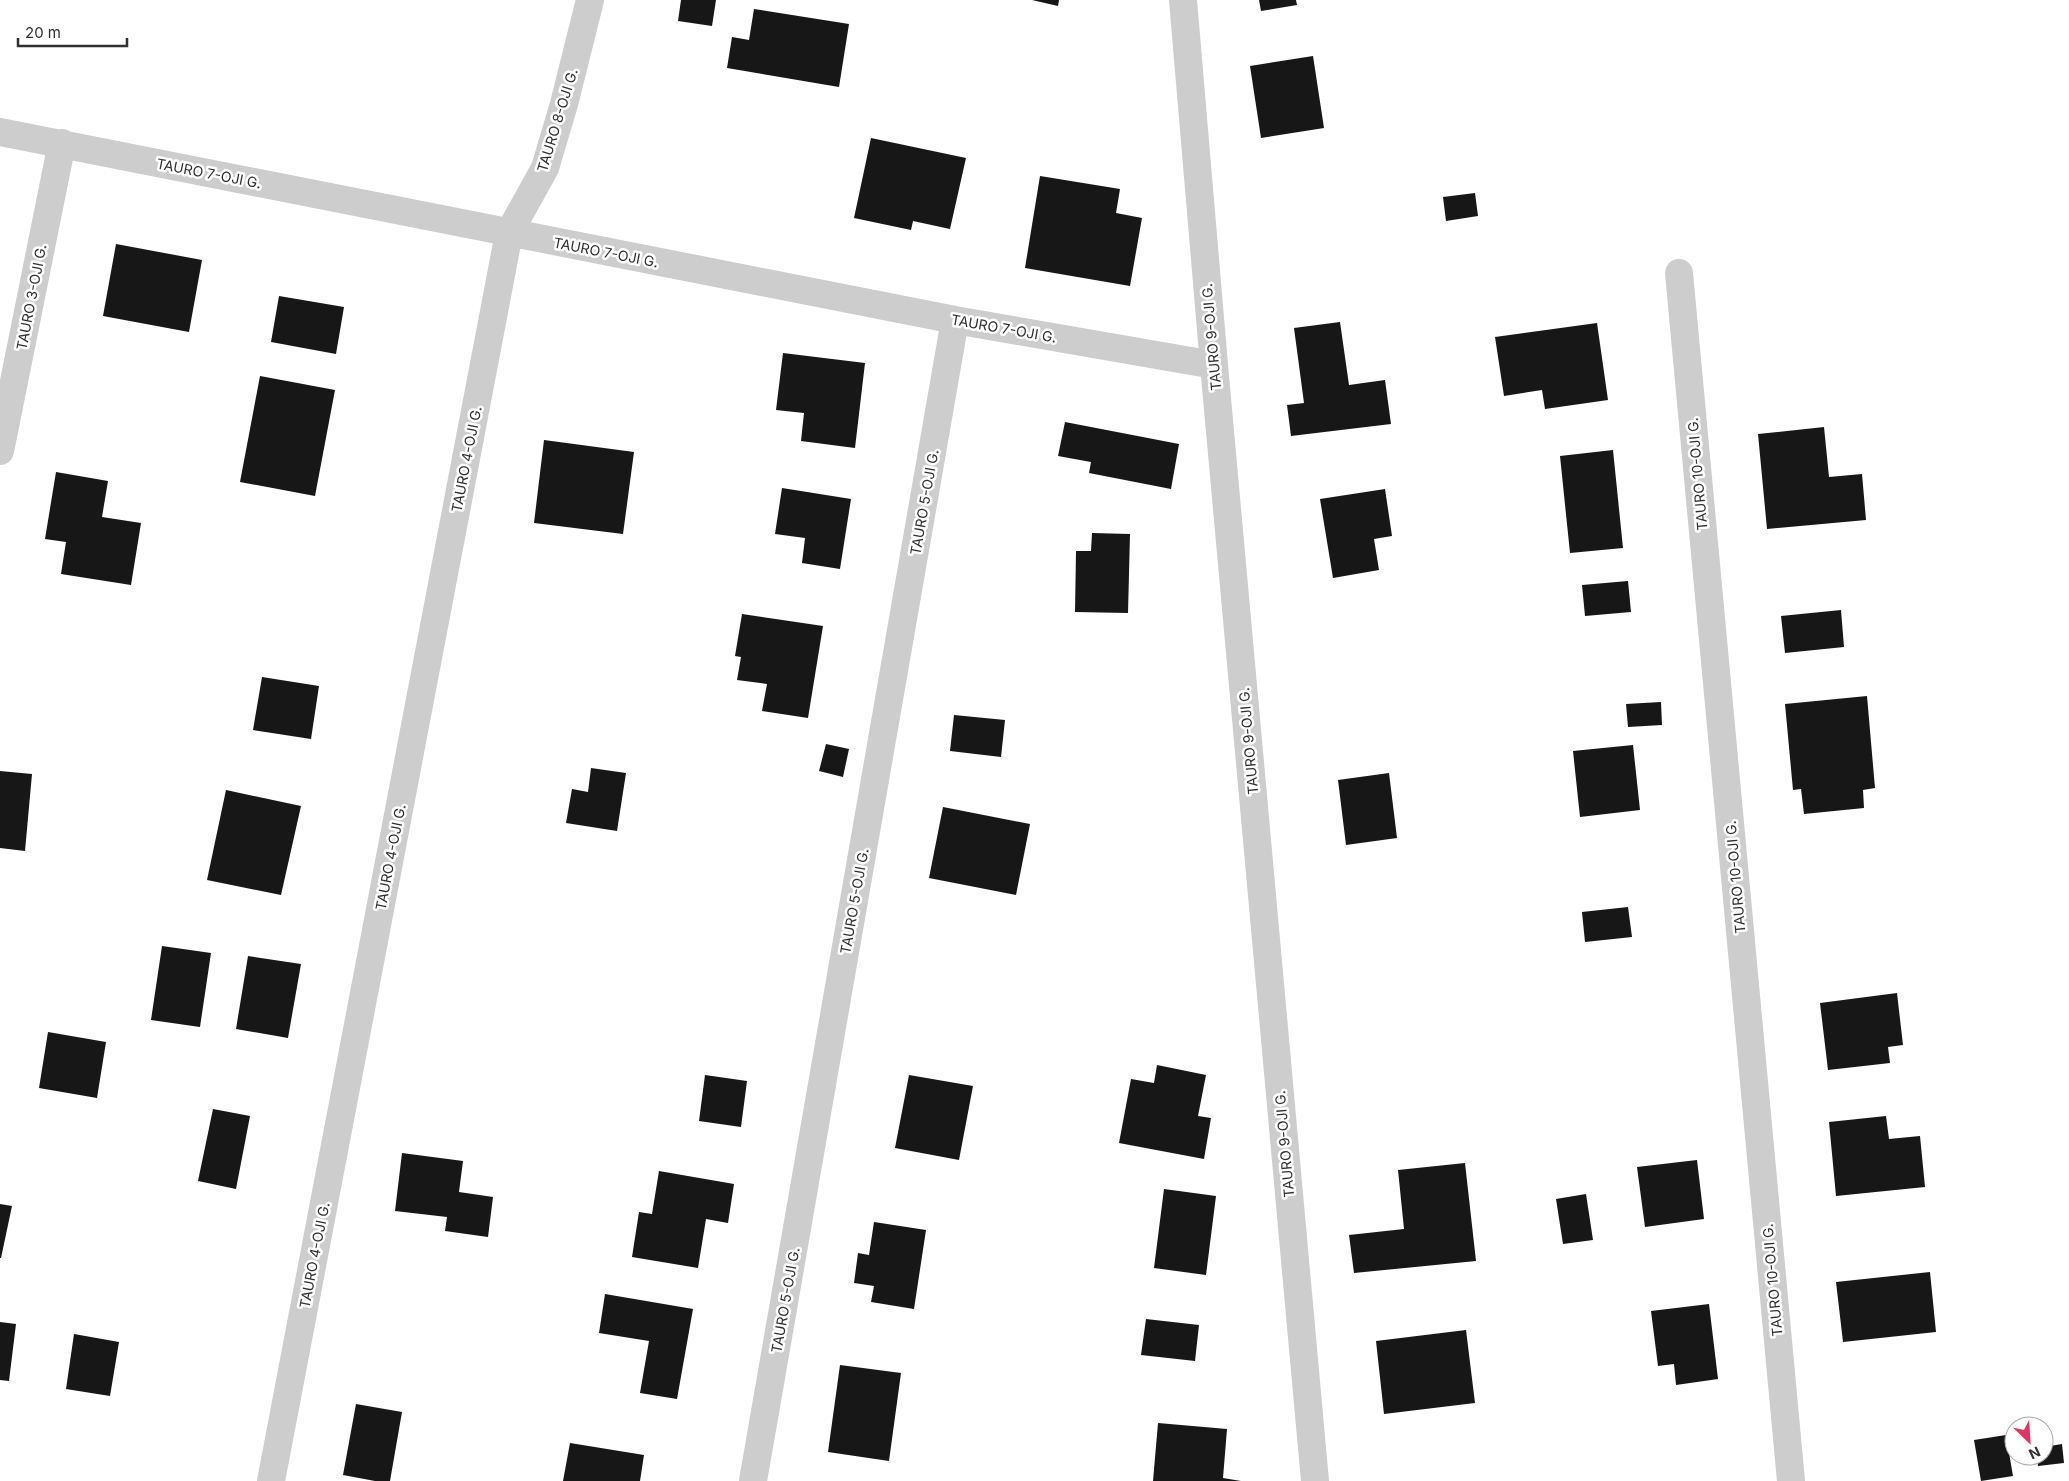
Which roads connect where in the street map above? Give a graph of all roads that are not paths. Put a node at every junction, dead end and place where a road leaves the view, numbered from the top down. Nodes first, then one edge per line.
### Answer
1 (590, 0) edge
2 (1184, 0) edge
3 (0, 132) edge
4 (62, 143) junction
5 (509, 233) junction
6 (1679, 273) dead end
7 (955, 320) junction
8 (1214, 365) junction
9 (0, 451) edge
10 (271, 1481) edge
11 (753, 1481) edge
12 (1314, 1481) edge
13 (1790, 1481) edge

1 - 5 street, TAURO 8-OJI G.
2 - 8 street, TAURO 9-OJI G.
3 - 4 street, TAURO 7-OJI G.
4 - 5 street, TAURO 7-OJI G.
4 - 9 street, TAURO 3-OJI G.
5 - 7 street, TAURO 7-OJI G.
5 - 10 street, TAURO 4-OJI G.
6 - 13 street, TAURO 10-OJI G.
7 - 8 street, TAURO 7-OJI G.
7 - 11 street, TAURO 5-OJI G.
8 - 12 street, TAURO 9-OJI G.

